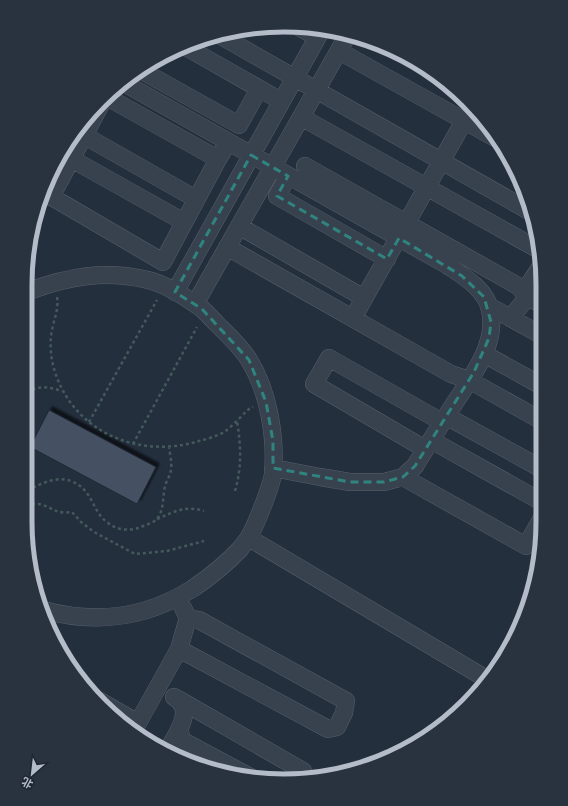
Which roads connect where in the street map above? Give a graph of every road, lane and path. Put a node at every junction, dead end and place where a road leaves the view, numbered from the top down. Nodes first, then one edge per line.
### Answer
1 (319, 34) edge
2 (226, 39) edge
3 (343, 44) edge
4 (191, 50) edge
5 (146, 73) edge
6 (294, 78) junction
7 (129, 86) edge
8 (259, 89) junction
9 (316, 91) junction
10 (112, 100) edge
11 (281, 101) junction
12 (301, 117) junction
13 (464, 121) junction
14 (485, 133) edge
15 (81, 134) edge
16 (228, 142) junction
17 (251, 155) junction
18 (67, 156) edge
19 (218, 159) junction
20 (441, 161) junction
21 (305, 166) dead end
22 (273, 167) junction
23 (288, 176) junction
24 (55, 179) edge
25 (426, 186) junction
26 (50, 191) edge
27 (48, 195) edge
28 (196, 199) junction
29 (524, 208) edge
30 (184, 222) junction
31 (407, 223) junction
32 (239, 226) junction
33 (399, 238) junction
34 (228, 247) junction
35 (533, 247) edge
36 (387, 259) junction
37 (535, 275) edge
38 (53, 283) junction
39 (32, 288) edge
40 (170, 289) junction
41 (364, 298) junction
42 (535, 301) edge
43 (488, 306) junction
44 (200, 308) junction
45 (353, 318) junction
46 (510, 318) junction
47 (536, 332) edge
48 (484, 354) junction
49 (469, 380) junction
50 (536, 383) edge
51 (32, 389) edge
52 (63, 391) junction
53 (266, 402) junction
54 (536, 418) edge
55 (444, 419) junction
56 (236, 421) junction
57 (90, 422) junction
58 (133, 444) junction
59 (428, 444) junction
60 (169, 448) junction
61 (536, 466) edge
62 (273, 468) junction
63 (403, 477) junction
64 (32, 488) edge
65 (235, 491) dead end
66 (536, 499) edge
67 (32, 505) edge
68 (162, 507) junction
69 (204, 511) dead end
70 (169, 514) junction
71 (157, 519) junction
72 (536, 529) edge
73 (249, 538) junction
74 (204, 541) dead end
75 (178, 597) junction
76 (48, 611) edge
77 (188, 618) junction
78 (179, 649) junction
79 (482, 677) edge
80 (158, 688) junction
81 (178, 699) junction
82 (136, 726) edge
83 (178, 731) junction
84 (170, 746) edge
85 (235, 769) edge
86 (302, 773) edge

1 - 6 street
2 - 6 street
3 - 9 street
3 - 13 street
4 - 8 street
5 - 8 street
6 - 9 street
6 - 11 street
7 - 16 street
8 - 11 street
9 - 12 street
9 - 20 street
10 - 19 street
11 - 17 street
12 - 22 street
12 - 25 street
13 - 14 street
13 - 20 street
15 - 28 street
16 - 17 street
16 - 19 street
17 - 22 street
17 - 40 street
18 - 30 street
19 - 28 street
20 - 25 street
20 - 29 street
21 - 31 street
22 - 23 street
22 - 32 street
23 - 33 street
23 - 36 street
24 - 26 street
25 - 31 street
25 - 35 street
27 - 30 street
28 - 30 street
31 - 33 street
31 - 42 street
32 - 34 street
32 - 41 street
33 - 36 street
33 - 43 street
34 - 44 street
34 - 45 street
36 - 41 street
37 - 42 street
38 - 39 street
38 - 40 street
38 - 52 path
40 - 44 street
40 - 57 path
41 - 45 street
42 - 46 street
43 - 46 street
43 - 48 street
44 - 53 street
44 - 58 path
45 - 49 street
46 - 47 street
48 - 49 street
48 - 50 street
49 - 54 street
49 - 55 street
51 - 52 path
52 - 57 path
53 - 56 path
53 - 62 street
55 - 59 street
55 - 59 street
55 - 61 street
56 - 60 path
56 - 65 path
57 - 58 path
58 - 60 path
59 - 63 street
59 - 66 street
60 - 68 path
62 - 63 street
62 - 73 street
63 - 72 street
64 - 71 path
67 - 74 path
68 - 70 path
68 - 71 path
69 - 70 path
70 - 71 path
73 - 75 street
73 - 79 street
75 - 76 street
75 - 77 street
77 - 78 street
77 - 78 street
78 - 80 street
80 - 81 street
80 - 82 street
81 - 83 street
81 - 86 street
83 - 84 street
83 - 85 street

